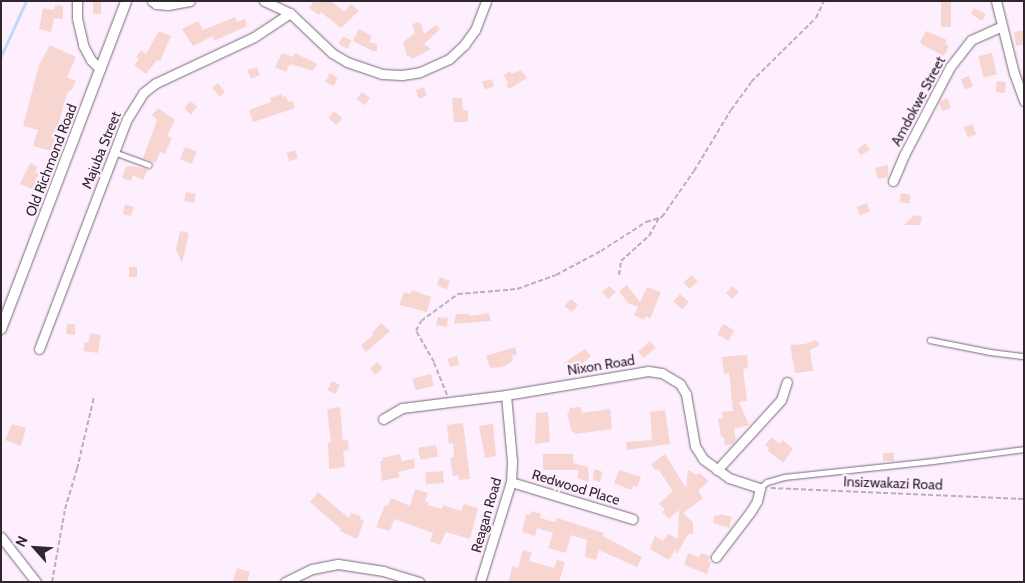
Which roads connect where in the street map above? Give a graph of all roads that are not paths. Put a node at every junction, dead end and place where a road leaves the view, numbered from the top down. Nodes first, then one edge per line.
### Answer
1 (77, 1) edge
2 (126, 1) edge
3 (152, 1) edge
4 (190, 1) edge
5 (264, 1) edge
6 (486, 1) edge
7 (996, 1) edge
8 (290, 13) junction
9 (1002, 26) junction
10 (100, 69) junction
11 (1024, 101) edge
12 (114, 152) junction
13 (148, 165) dead end
14 (893, 181) dead end
15 (1, 329) edge
16 (930, 340) dead end
17 (39, 349) dead end
18 (1024, 356) edge
19 (787, 382) dead end
20 (506, 394) junction
21 (383, 419) dead end
22 (1024, 449) edge
23 (717, 470) junction
24 (511, 482) junction
25 (760, 488) junction
26 (633, 519) dead end
27 (1, 537) edge
28 (716, 557) dead end
29 (36, 582) edge
30 (286, 582) edge
31 (420, 582) edge
32 (480, 582) edge

1 - 10 street
2 - 10 street, Old Richmond Road
3 - 4 street
5 - 8 street
6 - 8 street
7 - 9 street
8 - 12 street, Majuba Street
9 - 11 street
9 - 14 street, Amdokwe Street
10 - 15 street, Old Richmond Road
12 - 13 lane
12 - 17 street, Majuba Street
16 - 18 lane
19 - 23 street
20 - 21 street, Nixon Road
20 - 23 street, Nixon Road
20 - 24 street, Reagan Road
22 - 25 lane
23 - 25 street, Nixon Road
24 - 26 street, Redwood Place
24 - 32 street, Reagan Road
25 - 28 street
27 - 29 street
30 - 31 street

